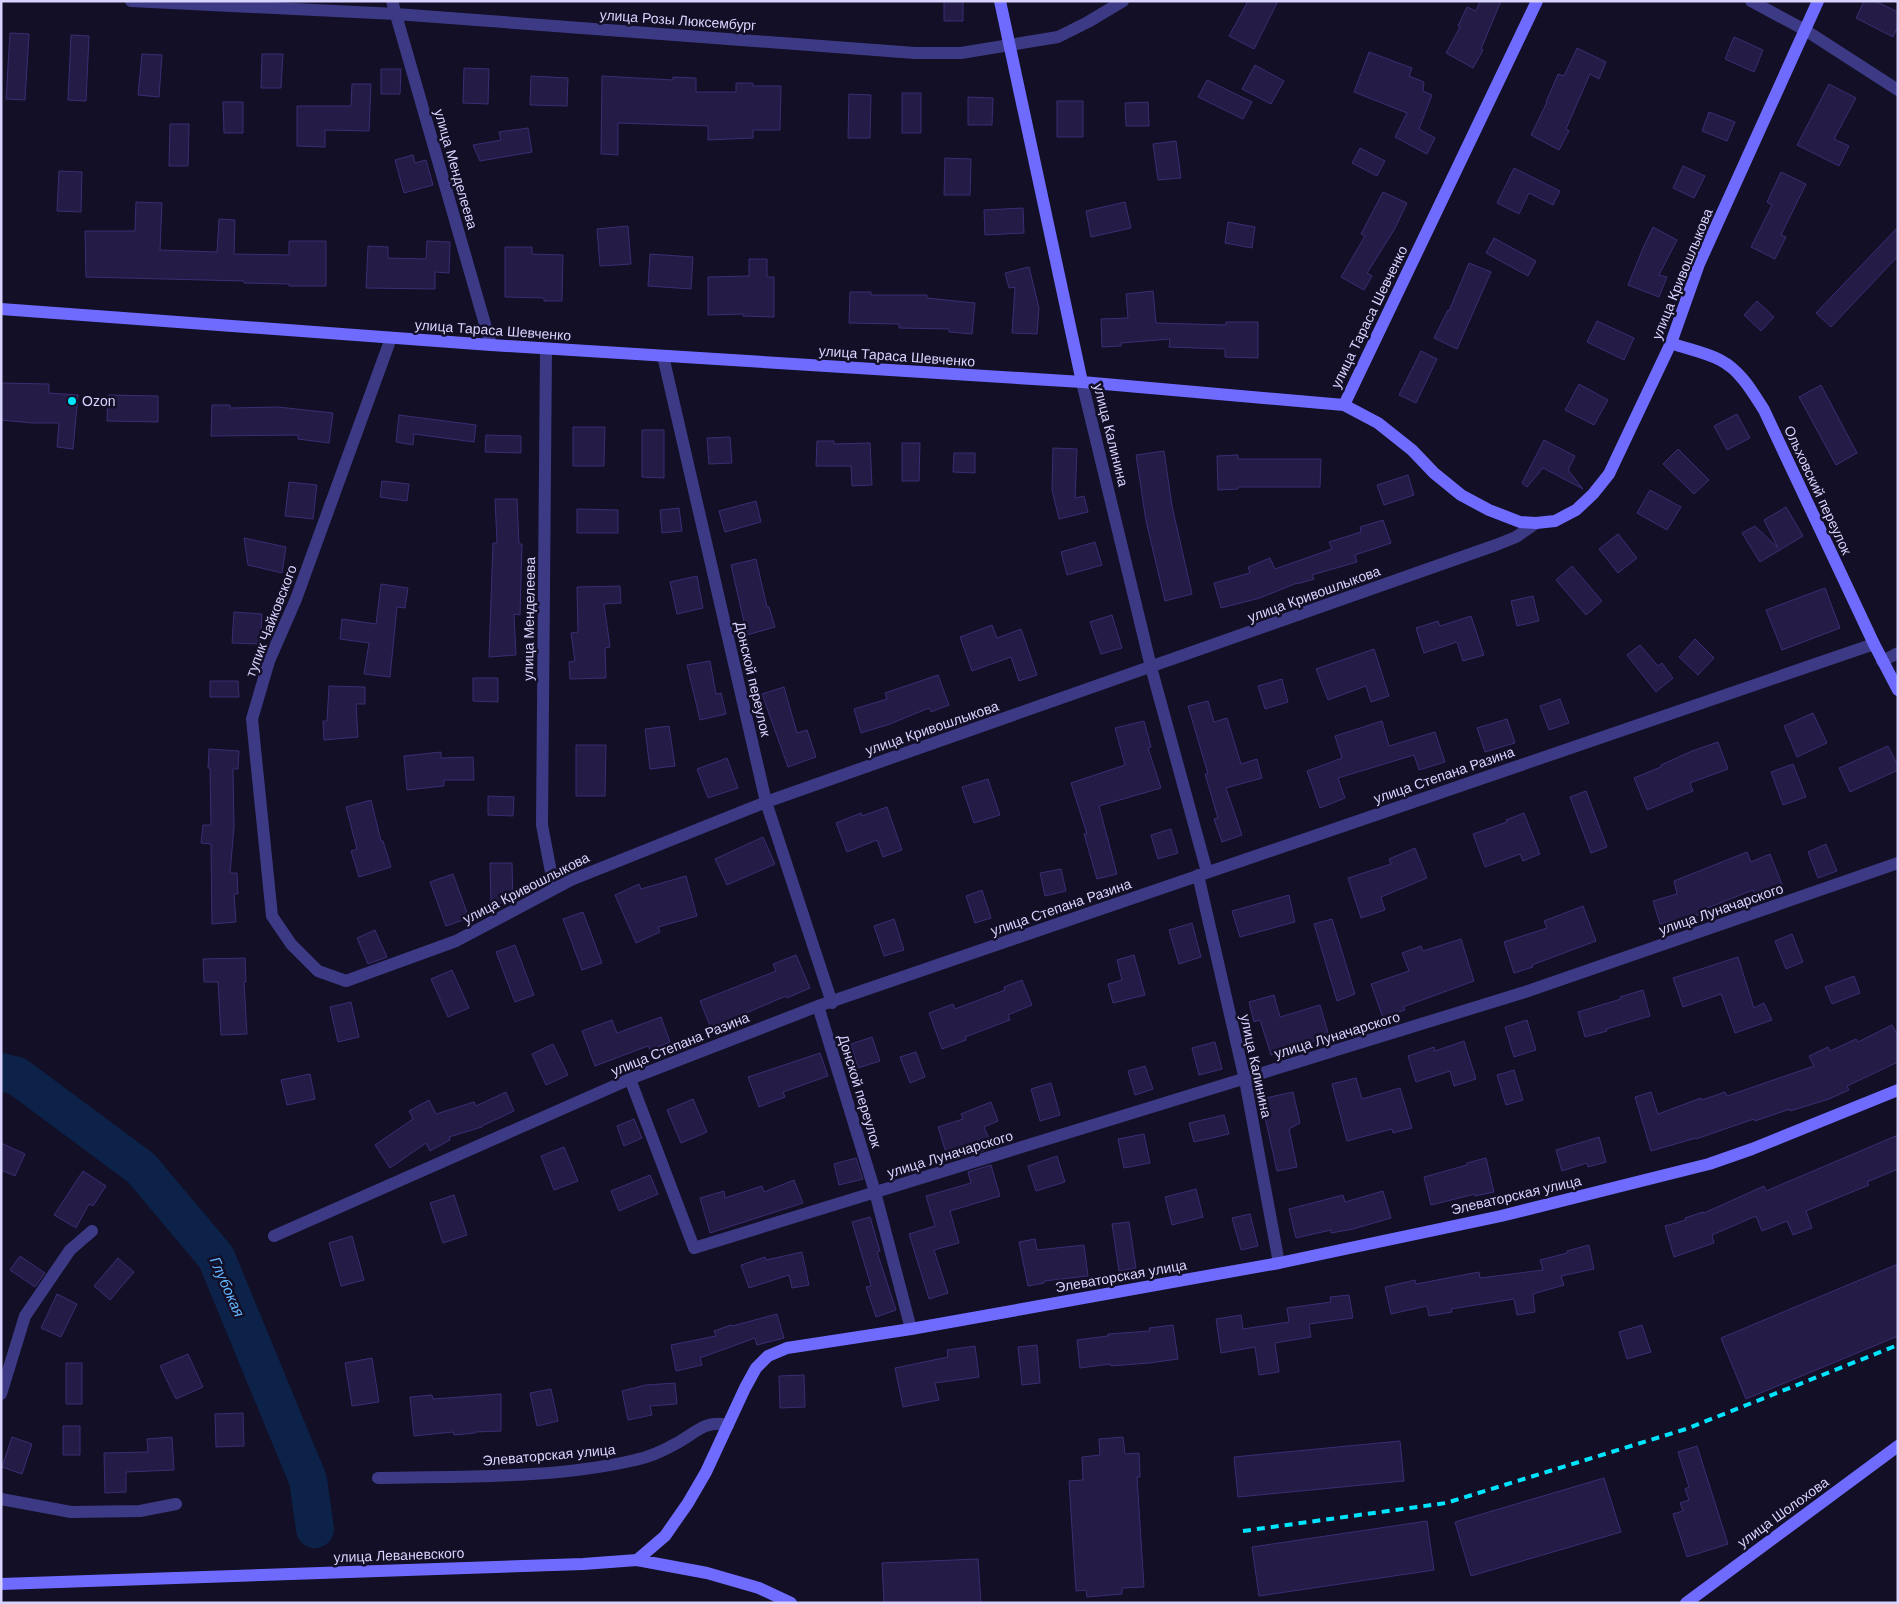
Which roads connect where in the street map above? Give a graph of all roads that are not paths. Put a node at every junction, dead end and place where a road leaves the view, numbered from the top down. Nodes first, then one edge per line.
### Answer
1 (131, 1) edge
2 (392, 1) edge
3 (1000, 1) edge
4 (1122, 1) edge
5 (1537, 1) edge
6 (1751, 1) edge
7 (1818, 1) edge
8 (396, 14) junction
9 (1805, 30) junction
10 (1010, 45) junction
11 (1898, 90) edge
12 (1, 309) edge
13 (391, 338) junction
14 (1671, 344) junction
15 (491, 345) junction
16 (546, 349) junction
17 (663, 356) junction
18 (1082, 382) junction
19 (1344, 405) junction
20 (1536, 523) junction
21 (1874, 644) junction
22 (1898, 653) edge
23 (1882, 661) junction
24 (1151, 667) junction
25 (1898, 690) edge
26 (766, 802) junction
27 (1898, 863) edge
28 (1202, 874) junction
29 (554, 888) junction
30 (346, 981) joint
31 (832, 1003) junction
32 (818, 1006) junction
33 (630, 1079) junction
34 (1245, 1080) junction
35 (1898, 1090) edge
36 (875, 1192) junction
37 (92, 1231) dead end
38 (274, 1236) dead end
39 (1279, 1263) junction
40 (911, 1328) junction
41 (1, 1394) edge
42 (728, 1424) junction
43 (1898, 1446) edge
44 (378, 1478) dead end
45 (1, 1499) edge
46 (176, 1504) dead end
47 (637, 1560) junction
48 (1, 1584) edge
49 (791, 1603) edge
50 (1686, 1603) edge

1 - 8 street, улица Розы Люксембург
2 - 8 street, улица Менделеева
3 - 10 street, улица Калинина
4 - 10 street, улица Розы Люксембург
5 - 19 street, улица Тараса Шевченко
6 - 9 street
7 - 9 street, улица Кривошлыкова
8 - 10 street, улица Розы Люксембург
8 - 15 street, улица Менделеева
9 - 11 street
9 - 14 street, улица Кривошлыкова
10 - 18 street, улица Калинина
12 - 13 street, улица Тараса Шевченко
13 - 15 street, улица Тараса Шевченко
13 - 30 street, тупик Чайковского
14 - 20 street, улица Кривошлыкова
14 - 21 street, Ольховский переулок
15 - 16 street, улица Тараса Шевченко
16 - 17 street, улица Тараса Шевченко
16 - 29 street, улица Менделеева
17 - 18 street, улица Тараса Шевченко
17 - 26 street, Донской переулок
18 - 19 street, улица Тараса Шевченко
18 - 24 street, улица Калинина
19 - 20 street, улица Кривошлыкова
20 - 24 street, улица Кривошлыкова
21 - 23 street, Ольховский переулок
21 - 28 street, улица Степана Разина
22 - 23 street
23 - 25 street, Ольховский переулок
24 - 26 street, улица Кривошлыкова
24 - 28 street, улица Калинина
26 - 29 street, улица Кривошлыкова
26 - 31 street, Донской переулок
27 - 34 street, улица Луначарского
28 - 31 street, улица Степана Разина
28 - 34 street, улица Калинина
29 - 30 street, улица Кривошлыкова
31 - 32 street, улица Степана Разина
32 - 33 street, улица Степана Разина
32 - 36 street, Донской переулок
33 - 36 street, улица Луначарского
33 - 38 street, улица Степана Разина
34 - 36 street, улица Луначарского
34 - 39 street, улица Калинина
35 - 39 street, Элеваторская улица
36 - 40 street, Донской переулок
37 - 41 street
39 - 40 street, Элеваторская улица
40 - 42 street, Элеваторская улица
42 - 44 street, Элеваторская улица
42 - 47 street
43 - 50 street, улица Шолохова
45 - 46 street
47 - 48 street, улица Леваневского
47 - 49 street, улица Леваневского

